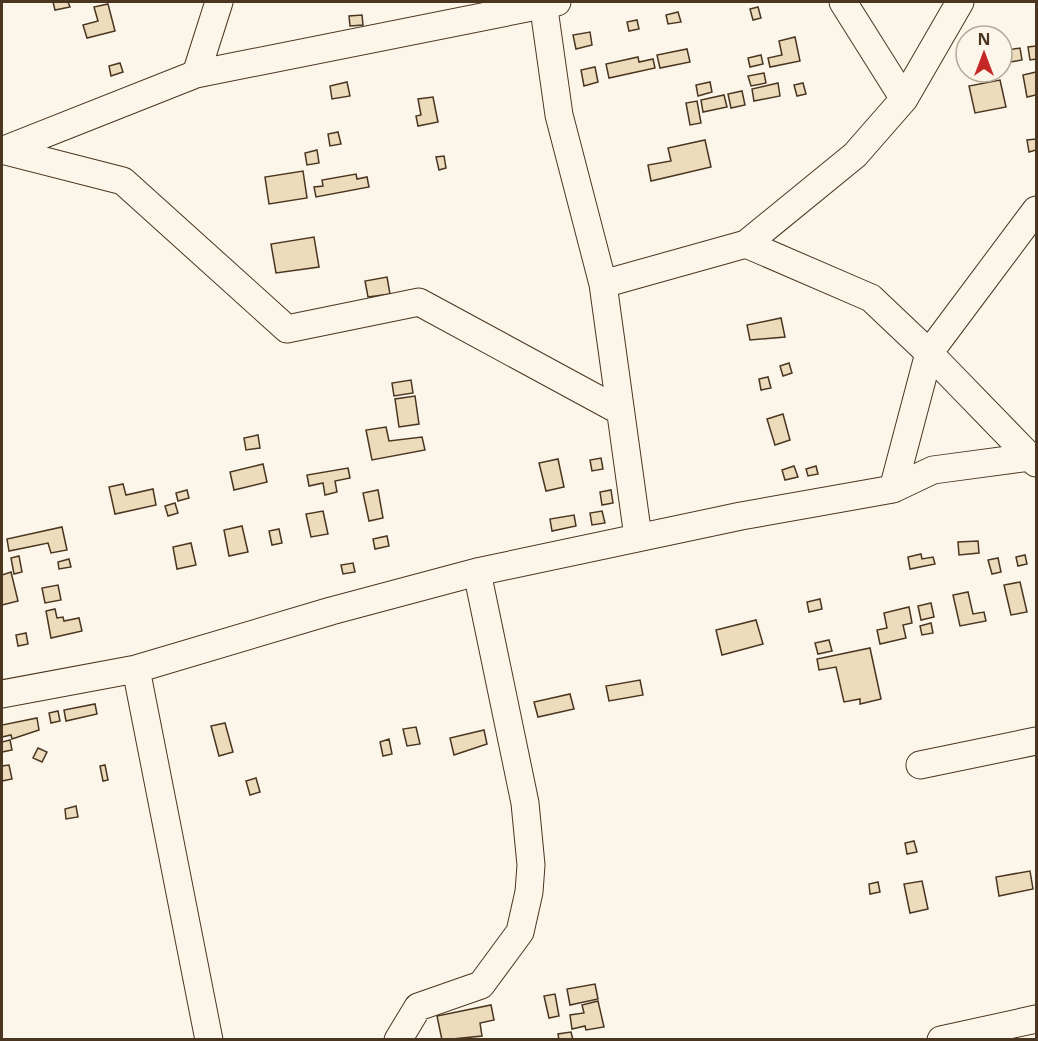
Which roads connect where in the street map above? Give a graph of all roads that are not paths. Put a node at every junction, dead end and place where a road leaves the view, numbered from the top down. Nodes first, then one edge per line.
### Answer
1 (219, 2) edge
2 (548, 2) edge
3 (843, 2) edge
4 (960, 2) edge
5 (196, 74) junction
6 (904, 99) junction
7 (3, 150) edge
8 (1036, 210) edge
9 (746, 244) junction
10 (603, 284) junction
11 (930, 353) junction
12 (620, 411) junction
13 (1033, 460) edge
14 (893, 489) junction
15 (638, 537) junction
16 (477, 572) junction
17 (136, 669) junction
18 (2, 694) edge
19 (1036, 741) edge
20 (920, 765) dead end
21 (1036, 1019) edge
22 (209, 1040) edge
23 (398, 1040) edge
24 (940, 1040) edge

1 - 5 street
2 - 5 street
2 - 10 street
3 - 6 street
4 - 6 street
5 - 7 street
6 - 9 street
7 - 12 street
8 - 11 street
9 - 10 street
9 - 11 street
10 - 12 street
11 - 13 street
11 - 14 street
12 - 15 street
13 - 14 street
14 - 15 street
15 - 16 street
16 - 17 street
16 - 23 street
17 - 18 street
17 - 22 street
19 - 20 street
21 - 24 street

